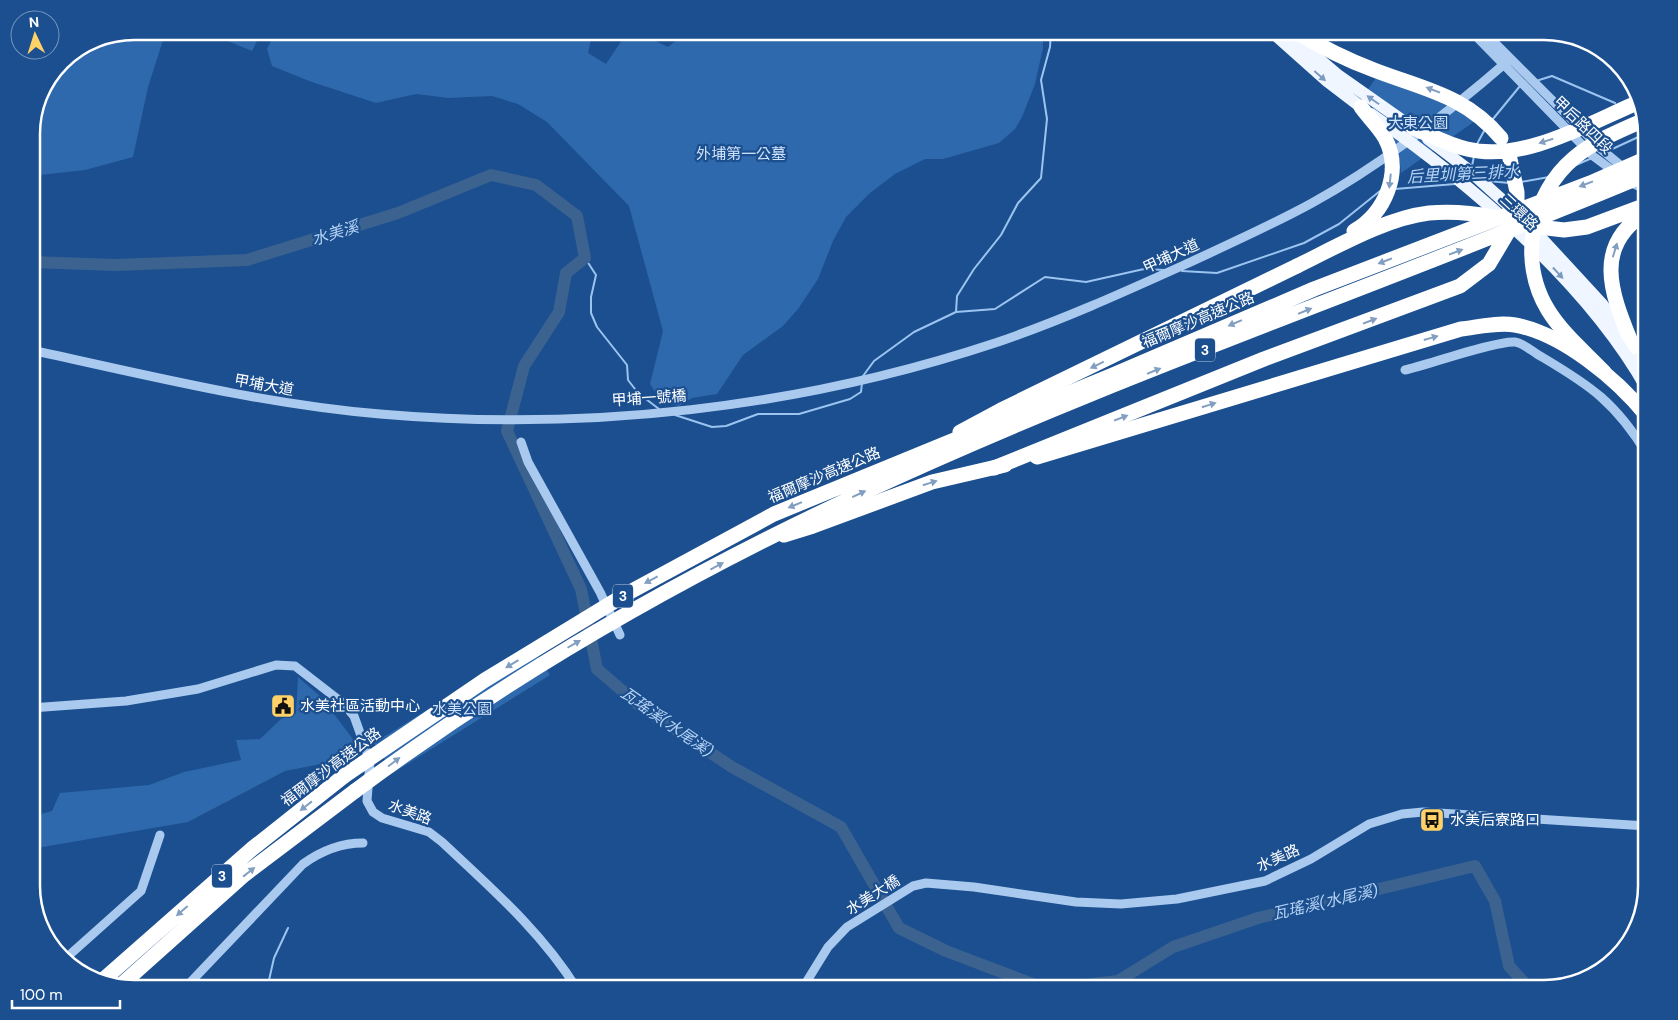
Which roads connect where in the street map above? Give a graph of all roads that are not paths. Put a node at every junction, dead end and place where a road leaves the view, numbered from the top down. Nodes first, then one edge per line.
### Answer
1 (1281, 40) edge
2 (1297, 40) edge
3 (1312, 40) edge
4 (1481, 40) edge
5 (1489, 40) edge
6 (1506, 62) junction
7 (1532, 88) junction
8 (1633, 105) edge
9 (1361, 107) junction
10 (1637, 123) edge
11 (1413, 128) junction
12 (1638, 162) edge
13 (1638, 177) edge
14 (1638, 178) edge
15 (1638, 186) edge
16 (1638, 208) edge
17 (1638, 217) edge
18 (1505, 219) junction
19 (1530, 226) junction
20 (1297, 266) junction
21 (1633, 347) junction
22 (40, 352) edge
23 (1638, 354) edge
24 (1405, 370) dead end
25 (1604, 372) junction
26 (1638, 376) edge
27 (804, 391) joint
28 (1638, 405) edge
29 (495, 418) joint
30 (521, 442) dead end
31 (1638, 442) edge
32 (921, 453) junction
33 (994, 468) junction
34 (768, 539) junction
35 (620, 635) dead end
36 (40, 707) edge
37 (1638, 825) edge
38 (160, 835) dead end
39 (363, 843) dead end
40 (913, 886) joint
41 (70, 954) edge
42 (107, 976) edge
43 (127, 979) edge
44 (193, 980) edge
45 (571, 980) edge
46 (808, 980) edge

1 -> 9 main road, 三環路
11 -> 2 main road, 三環路
33 -> 3 highway, bridge
4 - 6 street
5 - 6 street
6 - 7 street
6 - 27 street, 甲埔大道
7 - 14 street, 甲后路四段
7 - 15 street, 甲后路四段
8 -> 11 highway, bridge
9 - 18 main road, 三環路, bridge
9 -> 20 highway, bridge
10 - 25 highway, bridge
11 - 19 main road, 三環路, bridge
12 -> 32 highway, 福爾摩沙高速公路 / 3, bridge
34 -> 13 highway, 福爾摩沙高速公路 / 3, bridge
16 - 19 highway
21 -> 17 highway
18 - 19 main road, bridge
18 - 20 highway, bridge
18 -> 26 main road, 三環路, bridge
19 - 21 main road, 三環路
20 -> 32 highway, bridge
21 - 23 main road, 三環路
22 - 29 street, 甲埔大道
24 - 31 street
25 - 28 highway
33 -> 25 highway, bridge
27 - 29 street, 甲埔一號橋
30 - 35 street
32 -> 42 highway, 福爾摩沙高速公路 / 3, bridge
34 -> 33 highway, bridge
43 -> 34 highway, 福爾摩沙高速公路 / 3, bridge
36 - 45 street, 水美路
37 - 40 street, 水美路
38 - 41 street
39 - 44 street
40 - 46 street, 水美大橋

